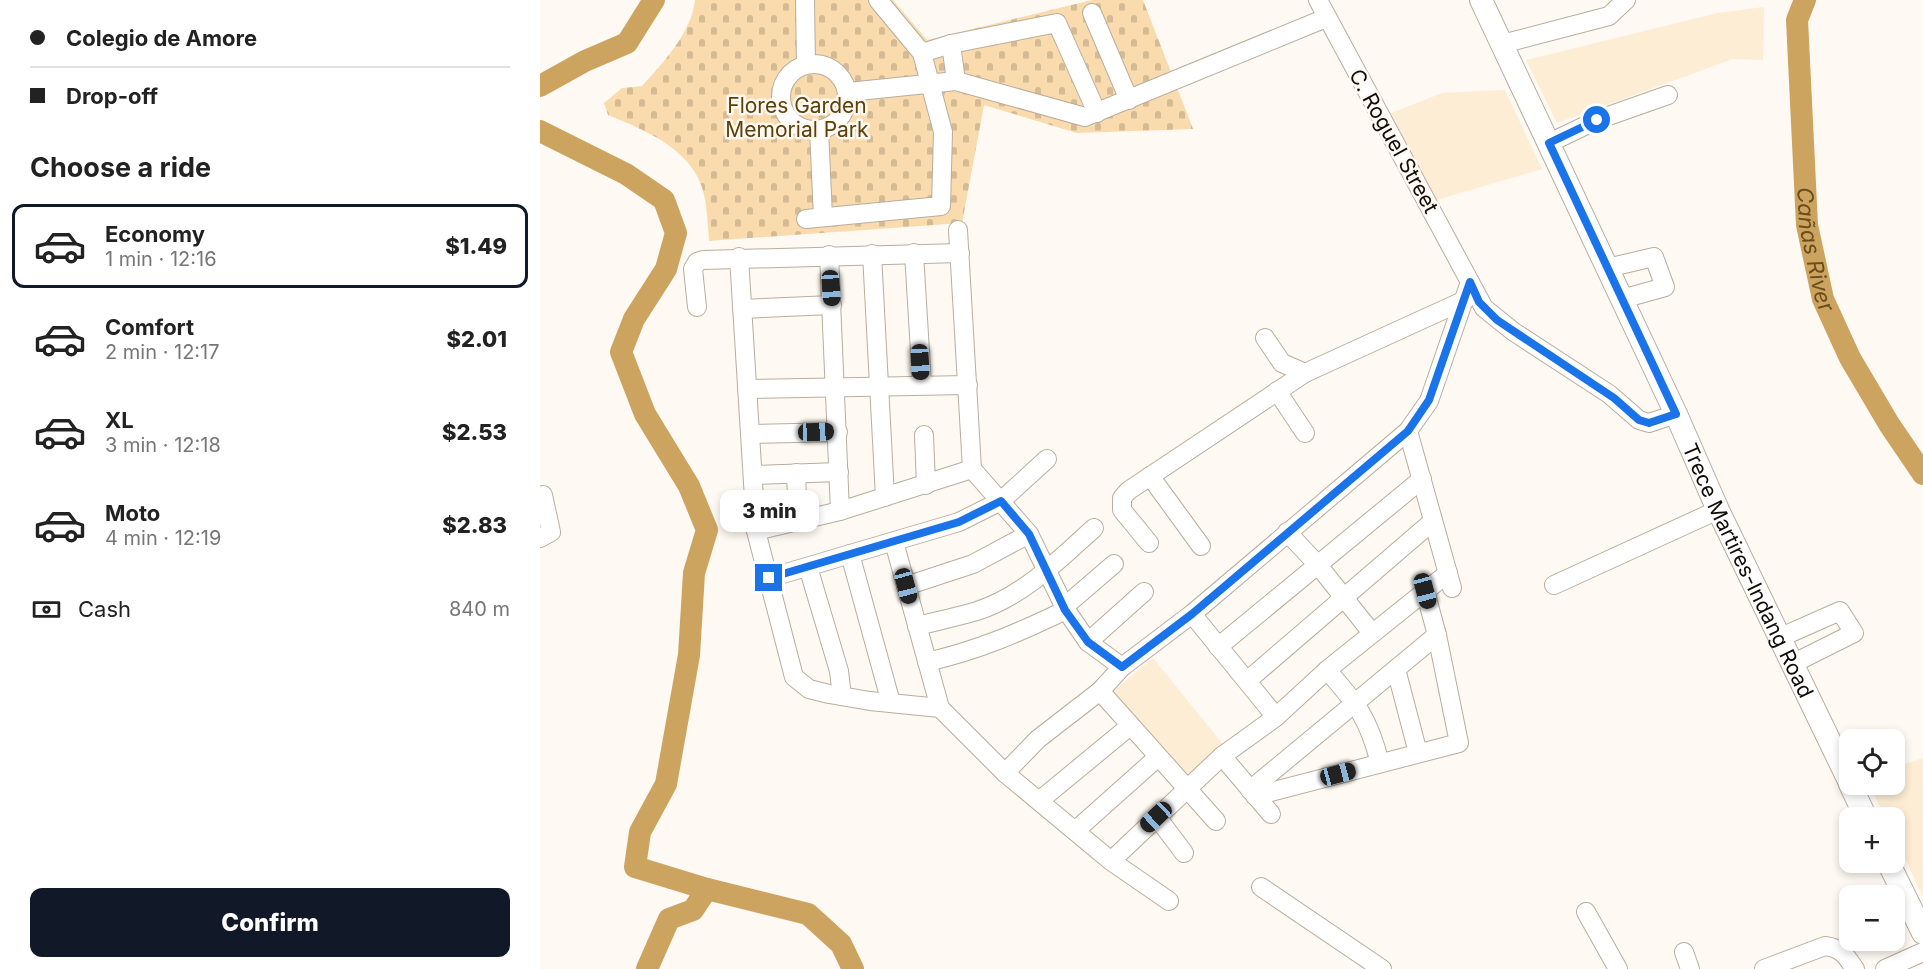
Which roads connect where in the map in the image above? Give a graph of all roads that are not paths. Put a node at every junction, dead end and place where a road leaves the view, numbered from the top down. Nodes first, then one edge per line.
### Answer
1 (805, 0) edge
2 (878, 0) edge
3 (1318, 0) edge
4 (1481, 0) edge
5 (1626, 0) edge
6 (1092, 13) dead end
7 (1326, 18) junction
8 (951, 44) junction
9 (1502, 44) junction
10 (922, 53) junction
11 (806, 64) junction
12 (956, 81) junction
13 (928, 83) junction
14 (848, 92) junction
15 (1668, 95) dead end
16 (1129, 99) junction
17 (1097, 113) junction
18 (819, 130) junction
19 (1549, 143) junction
20 (958, 230) dead end
21 (914, 253) junction
22 (960, 253) junction
23 (872, 254) junction
24 (829, 255) junction
25 (739, 257) junction
26 (1607, 268) junction
27 (1467, 291) junction
28 (1622, 299) junction
29 (832, 305) junction
30 (697, 307) dead end
31 (742, 309) junction
32 (1265, 338) dead end
33 (1305, 373) junction
34 (921, 384) junction
35 (879, 385) junction
36 (968, 385) junction
37 (837, 386) junction
38 (747, 389) junction
39 (1277, 391) junction
40 (1676, 414) junction
41 (1408, 431) junction
42 (838, 432) junction
43 (750, 434) junction
44 (1305, 434) dead end
45 (924, 435) dead end
46 (1047, 459) dead end
47 (972, 469) junction
48 (839, 472) junction
49 (796, 473) junction
50 (753, 475) junction
51 (1150, 476) junction
52 (1422, 479) junction
53 (926, 485) junction
54 (543, 495) dead end
55 (885, 497) junction
56 (1001, 501) junction
57 (1718, 510) junction
58 (840, 511) junction
59 (798, 521) junction
60 (1434, 521) junction
61 (1094, 528) dead end
62 (756, 531) junction
63 (1287, 532) junction
64 (1029, 534) junction
65 (540, 538) edge
66 (894, 542) junction
67 (1149, 543) dead end
68 (1201, 546) dead end
69 (850, 554) junction
70 (1114, 564) dead end
71 (1318, 565) junction
72 (808, 567) junction
73 (1046, 572) junction
74 (769, 578) junction
75 (1554, 585) dead end
76 (906, 586) junction
77 (1425, 591) junction
78 (1144, 592) dead end
79 (1346, 599) junction
80 (1065, 608) junction
81 (1192, 614) junction
82 (917, 626) junction
83 (1372, 633) junction
84 (1437, 635) junction
85 (1779, 638) junction
86 (1088, 642) junction
87 (1218, 647) junction
88 (927, 662) junction
89 (1792, 664) junction
90 (1122, 667) junction
91 (1396, 669) junction
92 (1327, 670) junction
93 (1247, 681) junction
94 (1100, 691) junction
95 (842, 696) junction
96 (891, 703) junction
97 (1356, 703) junction
98 (940, 708) junction
99 (1276, 717) junction
100 (1130, 726) junction
101 (1418, 753) junction
102 (1222, 756) junction
103 (1158, 757) junction
104 (1839, 761) edge
105 (1380, 763) junction
106 (1005, 773) junction
107 (1186, 789) junction
108 (1252, 793) junction
109 (1039, 801) junction
110 (1271, 814) dead end
111 (1156, 817) junction
112 (1216, 821) dead end
113 (1075, 831) junction
114 (1184, 853) dead end
115 (1110, 861) junction
116 (1893, 873) edge
117 (1261, 887) dead end
118 (1169, 900) dead end
119 (1586, 912) dead end
120 (1923, 933) edge
121 (1684, 952) dead end
122 (1923, 952) edge
123 (1382, 969) edge
124 (1618, 969) edge
125 (1690, 969) edge
126 (1764, 969) edge
127 (1855, 969) edge
128 (1885, 969) edge

1 - 11 street
2 - 10 street
3 - 7 street, C. Roguel Street
4 - 9 main road, Trece Martires-Indang Road
5 - 9 street
6 - 16 street
7 - 16 street
7 - 27 street, C. Roguel Street
8 - 10 street
8 - 12 street
8 - 17 street
9 - 19 main road, Trece Martires-Indang Road
10 - 13 street
11 - 14 street
11 - 18 street
12 - 13 street
12 - 17 street
13 - 14 street
13 - 18 street
14 - 18 street
15 - 19 street
16 - 17 street
19 - 26 main road, Trece Martires-Indang Road
20 - 22 street
21 - 22 street
21 - 23 street
21 - 34 street
22 - 36 street
23 - 24 street
23 - 35 street
24 - 25 street
24 - 29 street
25 - 30 street
25 - 31 street
26 - 28 main road, Trece Martires-Indang Road
26 - 28 street
27 - 33 street
27 - 40 street, C. Roguel Street
27 - 41 street
28 - 40 main road, Trece Martires-Indang Road
29 - 31 street
29 - 37 street
31 - 38 street
32 - 33 street
33 - 39 street
34 - 35 street
34 - 36 street
35 - 37 street
35 - 55 street
36 - 47 street
37 - 38 street
37 - 42 street
38 - 43 street
39 - 44 street
39 - 51 street
40 - 57 main road, Trece Martires-Indang Road
41 - 52 street
41 - 63 street
42 - 43 street
42 - 48 street
43 - 50 street
45 - 53 street
46 - 56 street
47 - 53 street
47 - 56 street
48 - 49 street
48 - 58 street
49 - 50 street
49 - 59 street
50 - 62 street
51 - 67 street
51 - 68 street
52 - 60 street
52 - 71 street
53 - 55 street
54 - 65 street
55 - 58 street
56 - 64 street
56 - 66 street
57 - 75 street
57 - 85 main road, Trece Martires-Indang Road
58 - 59 street
59 - 62 street
60 - 77 street
60 - 79 street
61 - 73 street
62 - 74 street
63 - 71 street
63 - 81 street
64 - 73 street
64 - 76 street
66 - 69 street
66 - 76 street
69 - 72 street
69 - 96 street
70 - 80 street
71 - 79 street
71 - 87 street
72 - 74 street
72 - 95 street
73 - 80 street
73 - 82 street
74 - 95 street
76 - 82 street
77 - 83 street
77 - 84 street
78 - 86 street
79 - 83 street
79 - 93 street
80 - 86 street
80 - 88 street
81 - 87 street
81 - 90 street
82 - 88 street
83 - 92 street
84 - 91 street
84 - 101 street
85 - 89 main road, Trece Martires-Indang Road
85 - 89 street
86 - 90 street
87 - 93 street
88 - 98 street
89 - 104 main road, Trece Martires-Indang Road
90 - 94 street
91 - 97 street
91 - 101 street
92 - 97 street
92 - 99 street
93 - 99 street
94 - 100 street
94 - 106 street
95 - 96 street
96 - 98 street
97 - 105 street
97 - 108 street
98 - 106 street
99 - 102 street
100 - 103 street
100 - 109 street
101 - 105 street
102 - 107 street
102 - 108 street
103 - 107 street
103 - 113 street
105 - 108 street
106 - 109 street
107 - 111 street
107 - 112 street
108 - 110 street
109 - 113 street
111 - 114 street
111 - 115 street
113 - 115 street
115 - 118 street
116 - 120 main road
117 - 123 street
119 - 124 street
121 - 125 street
122 - 128 street
126 - 127 street

